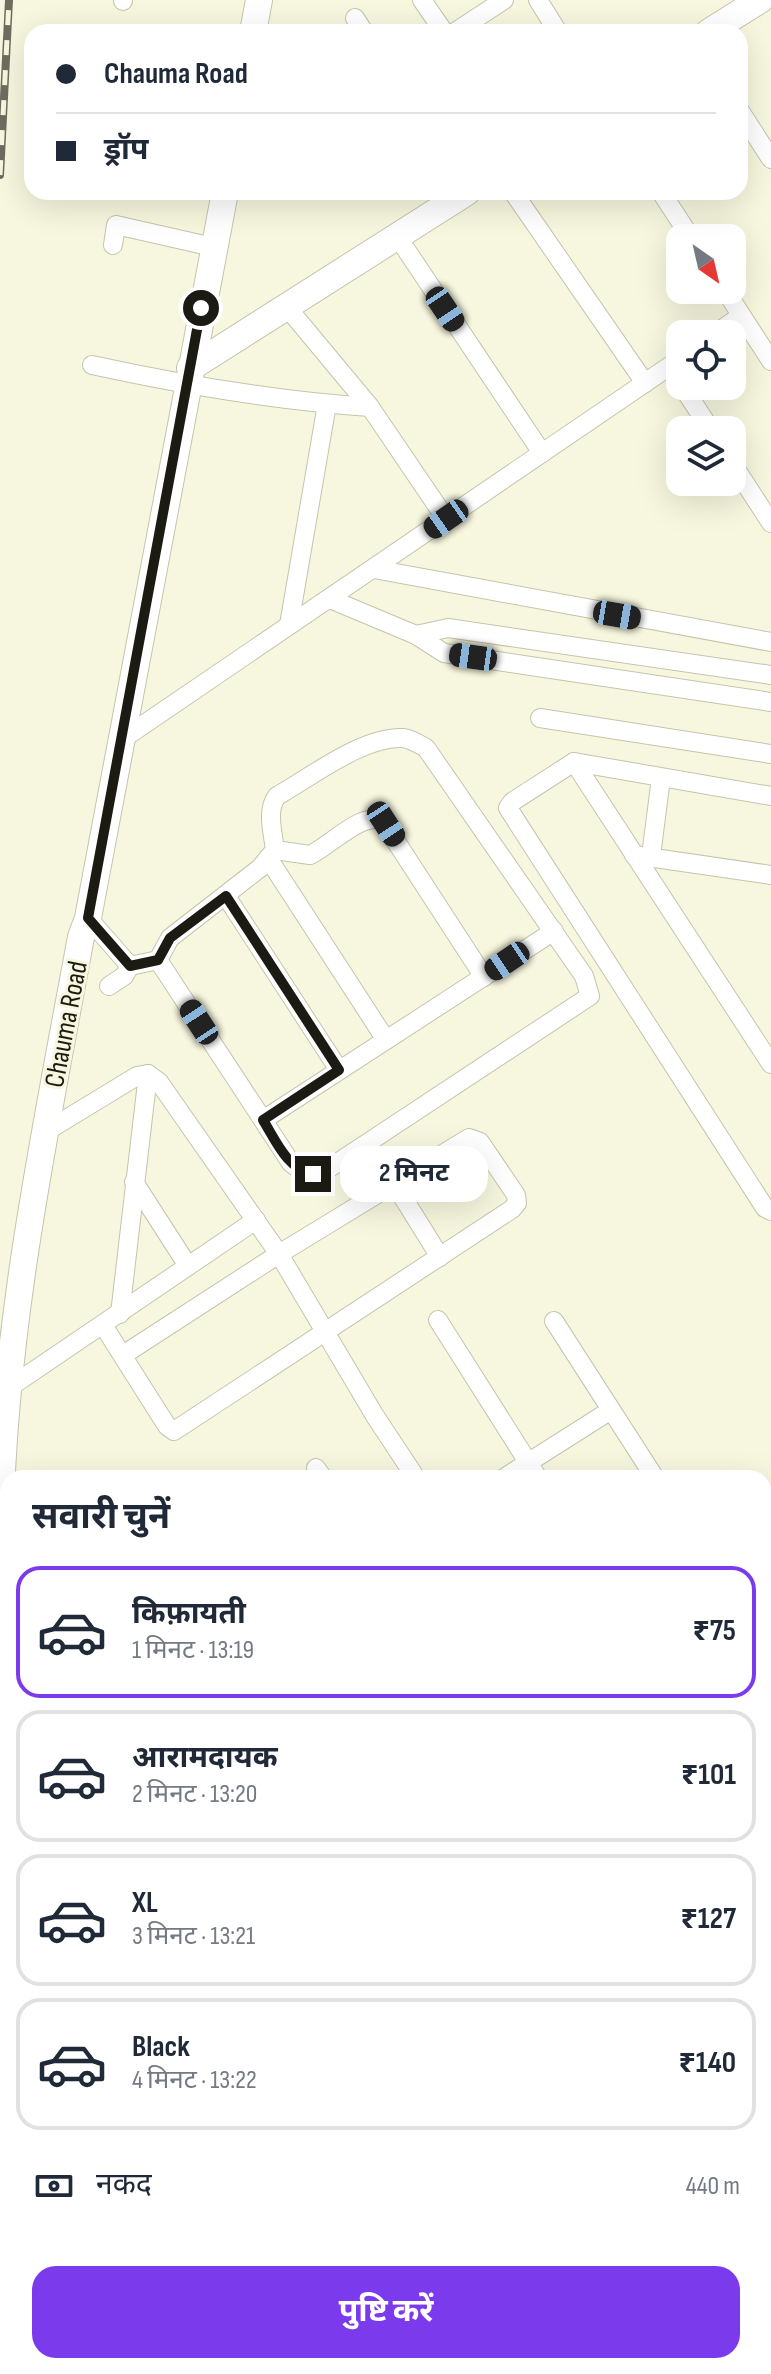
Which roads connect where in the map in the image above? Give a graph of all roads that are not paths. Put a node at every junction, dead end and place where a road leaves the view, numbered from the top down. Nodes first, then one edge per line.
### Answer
1 (259, 0) edge
2 (422, 0) edge
3 (504, 0) edge
4 (538, 0) edge
5 (760, 0) edge
6 (767, 0) edge
7 (771, 6) edge
8 (254, 24) edge
9 (438, 24) edge
10 (467, 24) edge
11 (553, 24) edge
12 (722, 24) edge
13 (748, 123) edge
14 (771, 159) edge
15 (223, 200) edge
16 (454, 200) edge
17 (519, 200) edge
18 (666, 200) edge
19 (682, 224) edge
20 (397, 236) junction
21 (113, 245) dead end
22 (213, 247) junction
23 (734, 304) edge
24 (286, 306) junction
25 (741, 316) junction
26 (735, 320) edge
27 (771, 361) edge
28 (92, 365) dead end
29 (189, 377) junction
30 (666, 377) edge
31 (645, 383) junction
32 (327, 404) junction
33 (370, 407) junction
34 (542, 453) junction
35 (746, 485) edge
36 (446, 519) junction
37 (771, 523) edge
38 (374, 569) junction
39 (330, 599) junction
40 (289, 625) junction
41 (416, 635) junction
42 (771, 642) edge
43 (771, 675) edge
44 (771, 702) edge
45 (540, 718) dead end
46 (121, 740) junction
47 (771, 754) edge
48 (574, 762) junction
49 (661, 778) junction
50 (771, 796) edge
51 (272, 854) junction
52 (642, 856) junction
53 (771, 875) edge
54 (226, 896) junction
55 (88, 918) junction
56 (554, 931) junction
57 (158, 960) junction
58 (130, 966) junction
59 (484, 977) junction
60 (109, 986) dead end
61 (386, 1040) junction
62 (771, 1064) edge
63 (339, 1070) junction
64 (148, 1074) junction
65 (263, 1120) junction
66 (45, 1132) junction
67 (134, 1182) junction
68 (394, 1183) junction
69 (771, 1211) edge
70 (256, 1220) junction
71 (279, 1254) junction
72 (440, 1257) junction
73 (188, 1266) junction
74 (120, 1314) junction
75 (438, 1320) dead end
76 (554, 1321) dead end
77 (103, 1325) junction
78 (325, 1331) junction
79 (123, 1355) junction
80 (7, 1389) junction
81 (611, 1410) junction
82 (1, 1470) edge
83 (411, 1470) edge
84 (532, 1470) edge
85 (534, 1470) edge
86 (650, 1470) edge

1 - 8 street
2 - 9 street
3 - 10 street
4 - 11 street
5 - 12 street
6 - 7 street
13 - 14 street
15 - 22 street, Chauma Road
16 - 20 street
17 - 31 street
18 - 19 street
20 - 24 street
20 - 34 street
21 - 22 street
22 - 29 street, Chauma Road
23 - 25 street
24 - 29 street
24 - 33 street
25 - 26 street
25 - 27 street
28 - 29 street
29 - 32 street
29 - 46 street, Chauma Road
30 - 31 street
31 - 34 street
32 - 33 street
32 - 40 street
33 - 36 street
34 - 36 street
35 - 37 street
36 - 38 street
38 - 39 street
38 - 42 street
39 - 40 street
39 - 41 street
40 - 46 street
41 - 43 street
41 - 44 street
45 - 47 street
46 - 55 street, Chauma Road
48 - 49 street
48 - 52 street
48 - 69 street
49 - 50 street
49 - 52 street
51 - 54 street
51 - 56 street
51 - 59 street
51 - 61 street
52 - 53 street
52 - 62 street
54 - 57 street
54 - 63 street
55 - 58 street
55 - 66 street, Chauma Road
56 - 59 street
56 - 65 street
57 - 58 street
57 - 65 street
58 - 60 street
59 - 61 street
61 - 63 street
63 - 65 street
64 - 66 street
64 - 67 street
64 - 70 street
66 - 80 street, Chauma Road
67 - 73 street
67 - 74 street
68 - 71 street
68 - 72 street
68 - 72 street
70 - 71 street
70 - 73 street
71 - 78 street
71 - 79 street
72 - 78 street
73 - 74 street
74 - 77 street
75 - 84 street
76 - 81 street
77 - 79 street
77 - 80 street
78 - 79 street
78 - 83 street
80 - 82 street, Chauma Road
81 - 85 street
81 - 86 street

